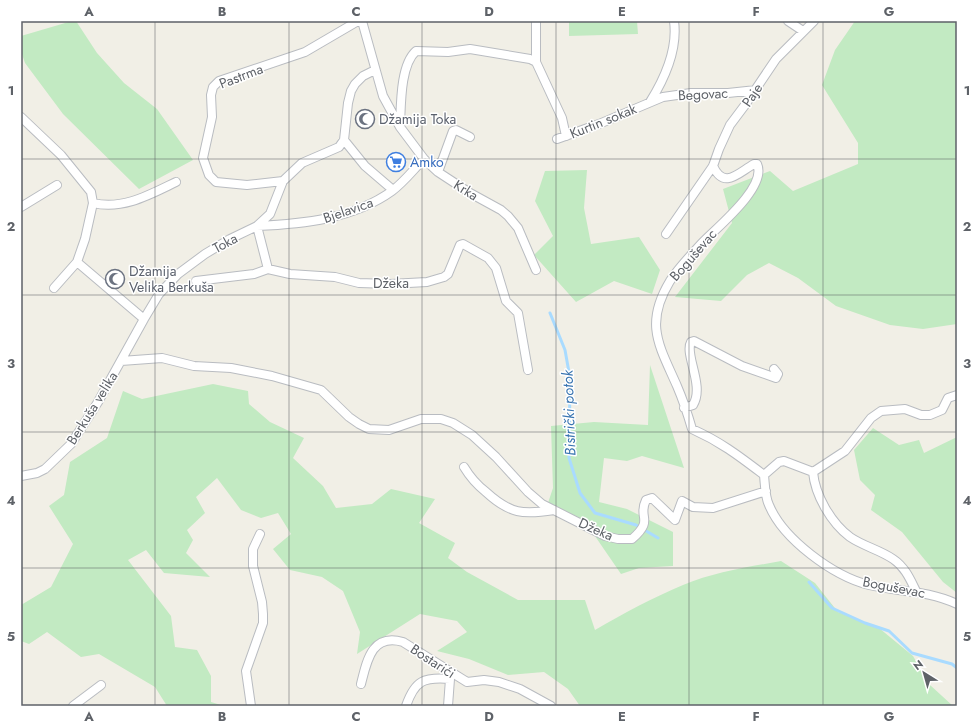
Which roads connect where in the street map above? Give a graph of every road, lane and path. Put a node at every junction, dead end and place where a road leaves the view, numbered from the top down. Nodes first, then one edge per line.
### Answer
1 (358, 21) edge
2 (362, 21) edge
3 (536, 21) edge
4 (674, 21) edge
5 (788, 21) edge
6 (814, 21) edge
7 (803, 31) junction
8 (536, 62) junction
9 (375, 70) junction
10 (756, 90) junction
11 (650, 102) junction
12 (21, 117) edge
13 (400, 127) junction
14 (566, 136) junction
15 (470, 137) dead end
16 (557, 139) dead end
17 (344, 140) junction
18 (424, 159) junction
19 (713, 166) junction
20 (438, 172) junction
21 (283, 181) junction
22 (176, 182) dead end
23 (57, 184) dead end
24 (393, 190) junction
25 (92, 203) junction
26 (21, 207) edge
27 (257, 226) junction
28 (666, 234) dead end
29 (77, 262) junction
30 (268, 269) junction
31 (536, 270) dead end
32 (196, 281) dead end
33 (54, 288) dead end
34 (144, 319) junction
35 (121, 361) junction
36 (774, 369) dead end
37 (528, 370) dead end
38 (957, 395) edge
39 (684, 408) junction
40 (464, 467) dead end
41 (813, 472) junction
42 (764, 475) junction
43 (21, 476) edge
44 (766, 491) junction
45 (555, 510) junction
46 (260, 534) dead end
47 (916, 591) junction
48 (957, 604) edge
49 (451, 675) junction
50 (362, 684) dead end
51 (101, 685) dead end
52 (73, 706) edge
53 (251, 706) edge
54 (406, 706) edge
55 (448, 706) edge
56 (551, 706) edge

1 - 21 street, Pastrma
2 - 9 street, Krka
3 - 8 street
4 - 11 street
5 - 7 street
6 - 7 street, Paje
7 - 10 street, Paje
8 - 13 street
8 - 14 street
9 - 13 street, Krka
9 - 17 street
10 - 11 street, Begovac
10 - 19 street, Paje
11 - 14 street, Kurtin sokak
12 - 25 street
13 - 18 street, Krka
14 - 16 street, Kurtin sokak
15 - 20 street
17 - 21 street, Toka
17 - 24 street
18 - 20 street, Krka
18 - 24 street, Bjelavica
19 - 28 street, Paje
19 - 39 street, Boguševac
20 - 31 street, Krka
21 - 27 street, Toka
22 - 25 street
23 - 26 street
24 - 27 street, Bjelavica
25 - 29 street
27 - 30 street
27 - 34 street, Toka
29 - 33 street
29 - 34 street
30 - 32 street, Džeka
30 - 37 street, Džeka
34 - 35 street, Berkuša velika
35 - 43 street, Berkuša velika
35 - 45 street, Džeka
36 - 39 street
38 - 41 street
39 - 42 street, Boguševac
40 - 45 street
41 - 42 street
41 - 47 street
42 - 44 street, Boguševac
44 - 45 street, Džeka
44 - 47 street, Boguševac
46 - 53 street
47 - 48 street, Boguševac
49 - 50 street, Bostarići
49 - 54 street
49 - 55 street
49 - 56 street, Bostarići
51 - 52 street

